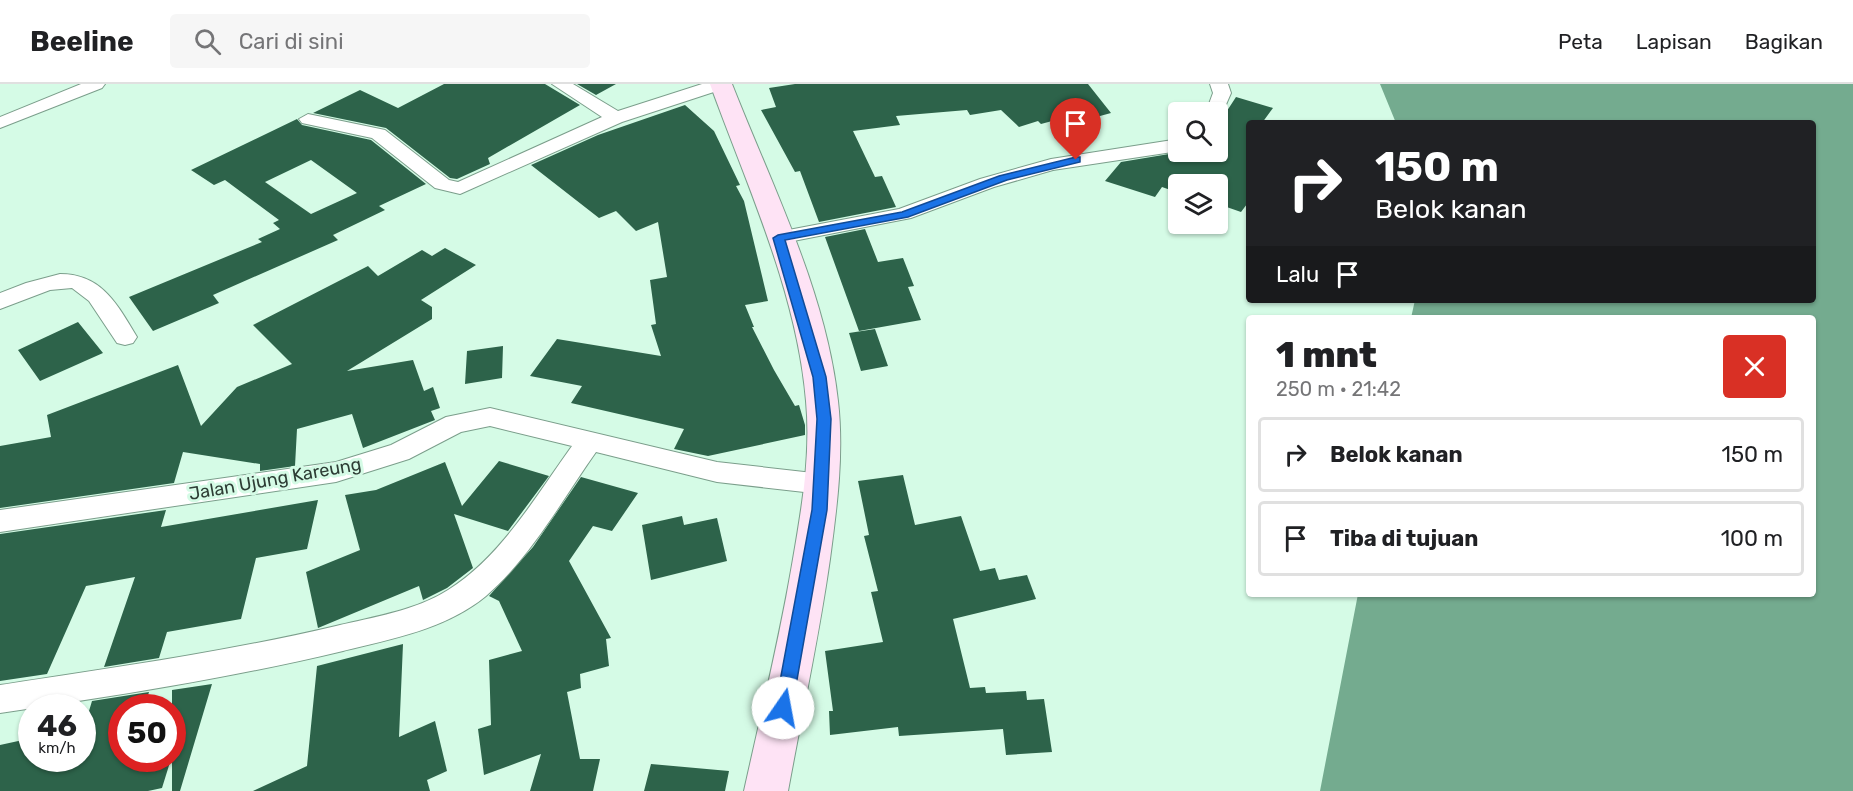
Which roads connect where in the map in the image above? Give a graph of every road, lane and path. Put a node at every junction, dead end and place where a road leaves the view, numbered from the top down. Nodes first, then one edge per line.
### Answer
1 (96, 84) edge
2 (561, 84) edge
3 (721, 84) edge
4 (1219, 84) edge
5 (1219, 102) edge
6 (616, 118) junction
7 (308, 119) dead end
8 (0, 123) edge
9 (1168, 147) edge
10 (778, 238) junction
11 (0, 302) edge
12 (125, 338) dead end
13 (589, 443) junction
14 (822, 484) junction
15 (0, 521) edge
16 (0, 699) edge
17 (766, 791) edge

1 - 8 street
2 - 6 street
3 - 6 street
3 - 10 main road
4 - 5 street
6 - 7 street
9 - 10 street
10 - 14 main road
11 - 12 street
13 - 14 street, Jalan Ujung Kareung
13 - 15 street, Jalan Ujung Kareung
13 - 16 street
14 - 17 main road

